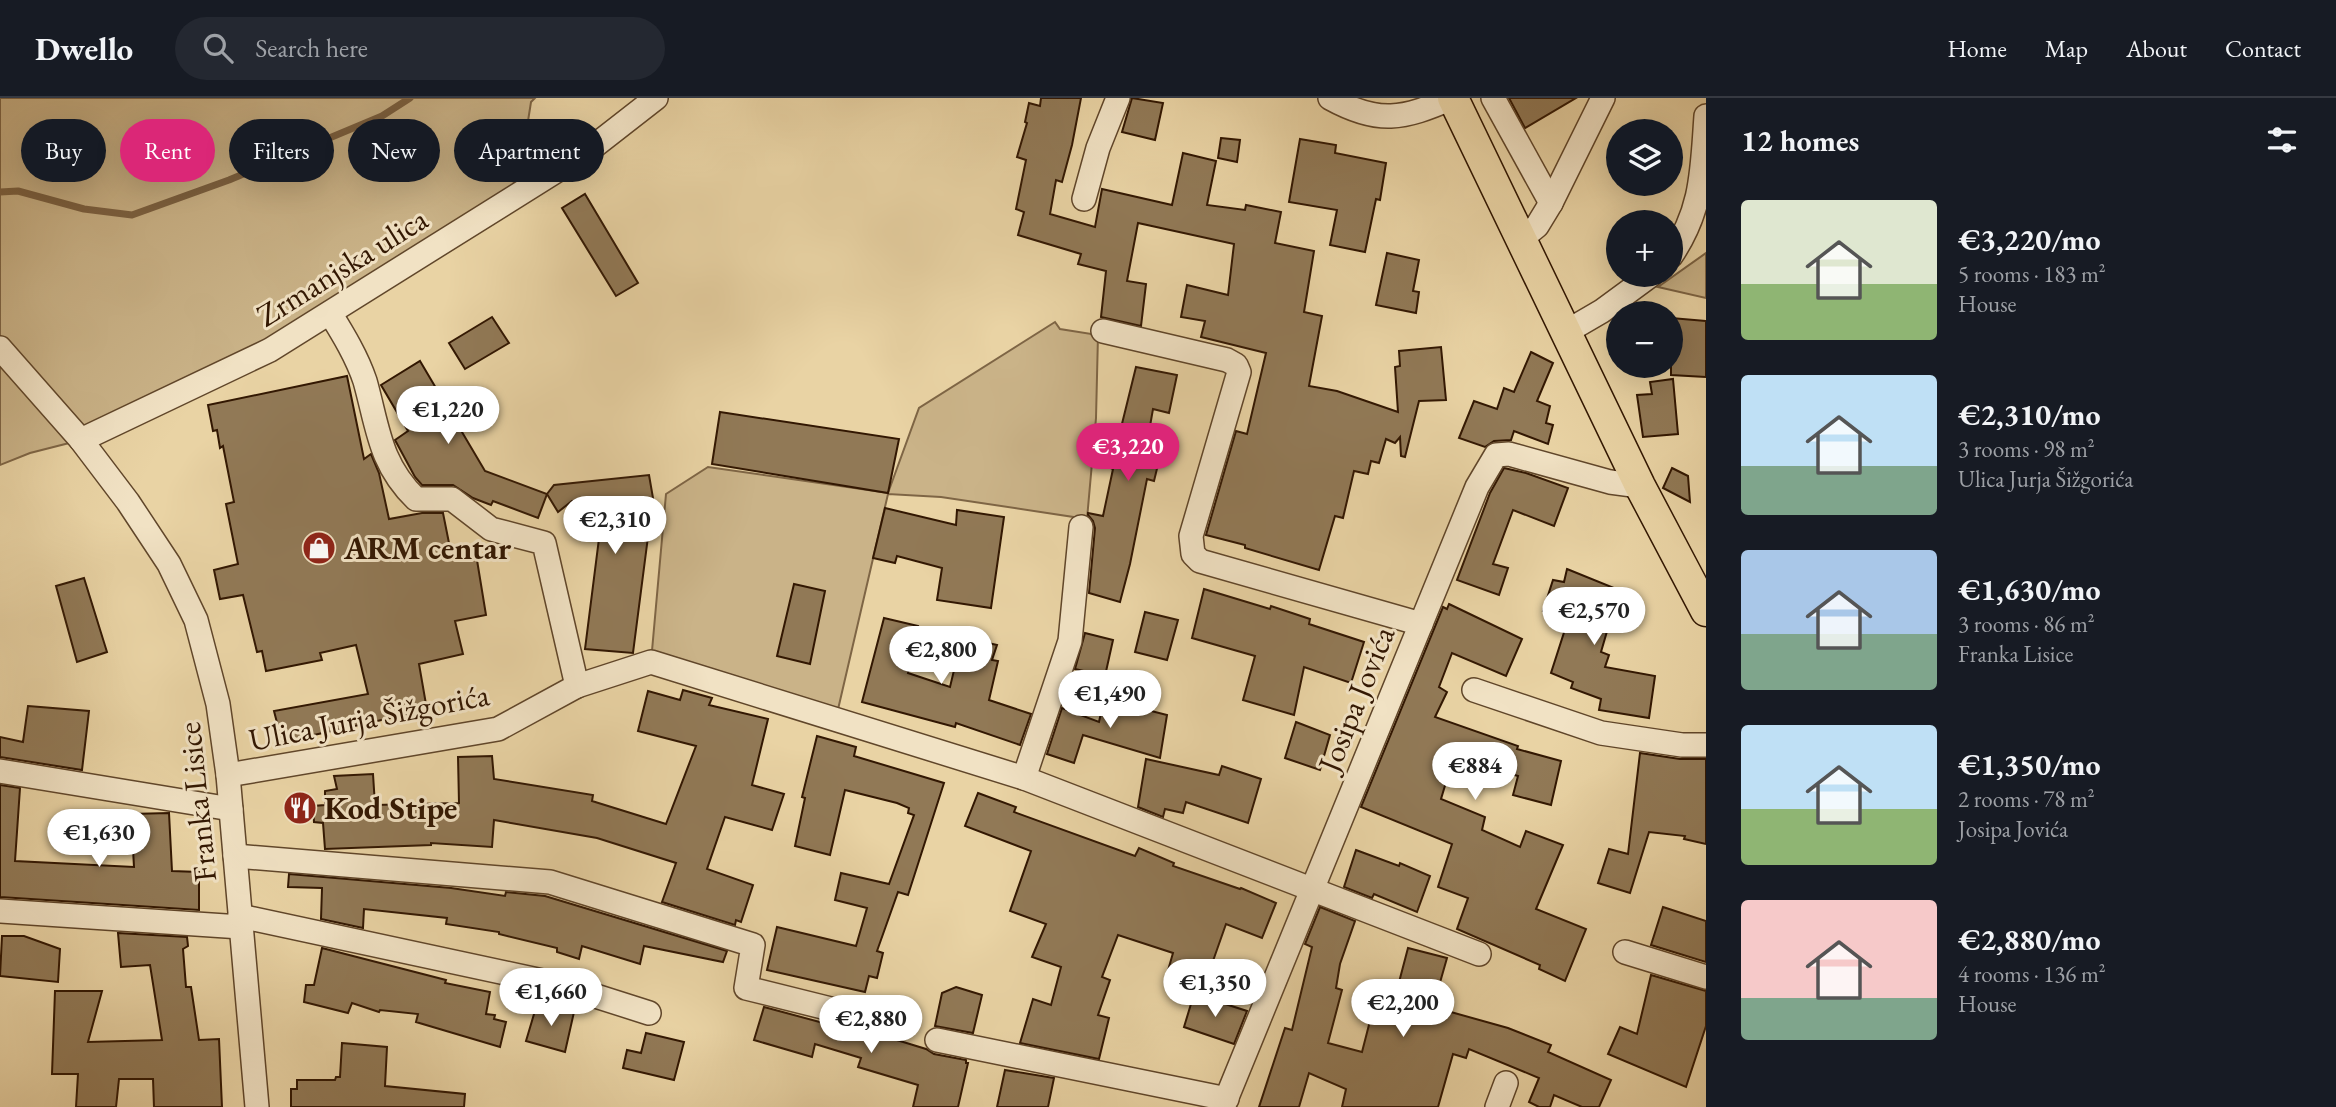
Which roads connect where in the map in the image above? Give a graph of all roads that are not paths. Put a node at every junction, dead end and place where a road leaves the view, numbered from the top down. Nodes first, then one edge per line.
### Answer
1 (656, 98) edge
2 (1118, 98) edge
3 (1329, 98) edge
4 (1452, 98) edge
5 (1493, 98) edge
6 (1603, 98) edge
7 (1706, 116) edge
8 (1084, 199) dead end
9 (1552, 203) junction
10 (1683, 235) edge
11 (1521, 239) junction
12 (1635, 287) edge
13 (330, 313) junction
14 (1103, 331) dead end
15 (1566, 332) junction
16 (0, 348) edge
17 (81, 440) junction
18 (1640, 486) junction
19 (1081, 527) dead end
20 (1706, 611) edge
21 (1421, 624) junction
22 (577, 686) junction
23 (1474, 690) dead end
24 (1706, 745) edge
25 (0, 771) edge
26 (228, 775) junction
27 (1024, 778) junction
28 (231, 809) junction
29 (235, 856) junction
30 (1312, 888) junction
31 (0, 911) edge
32 (241, 922) junction
33 (1625, 951) dead end
34 (1479, 954) dead end
35 (1706, 977) edge
36 (649, 1013) dead end
37 (871, 1019) dead end
38 (937, 1040) dead end
39 (1506, 1083) dead end
40 (1225, 1103) edge
41 (257, 1107) edge
42 (1497, 1107) edge

1 - 13 street, Zrmanjska ulica
2 - 8 street
3 - 4 street
4 - 11 main road
5 - 9 street
6 - 9 street
7 - 10 street
9 - 11 street
11 - 15 main road
12 - 15 street
13 - 17 street, Zrmanjska ulica
13 - 22 street
14 - 21 street
15 - 18 main road
16 - 17 street, Franka Lisice
17 - 26 street, Franka Lisice
18 - 20 main road
18 - 21 street, Josipa Jovića
19 - 27 street
21 - 30 street, Josipa Jovića
22 - 26 street, Ulica Jurja Šižgorića
22 - 27 street, Ulica Jurja Šižgorića
23 - 24 street
25 - 28 street
26 - 28 street, Franka Lisice
27 - 30 street, Ulica Jurja Šižgorića
28 - 29 street, Franka Lisice
29 - 32 street, Franka Lisice
29 - 37 street
30 - 34 street, Ulica Jurja Šižgorića
30 - 40 street, Josipa Jovića
31 - 32 street
32 - 36 street
32 - 41 street, Franka Lisice
33 - 35 street
38 - 40 street
39 - 42 street

